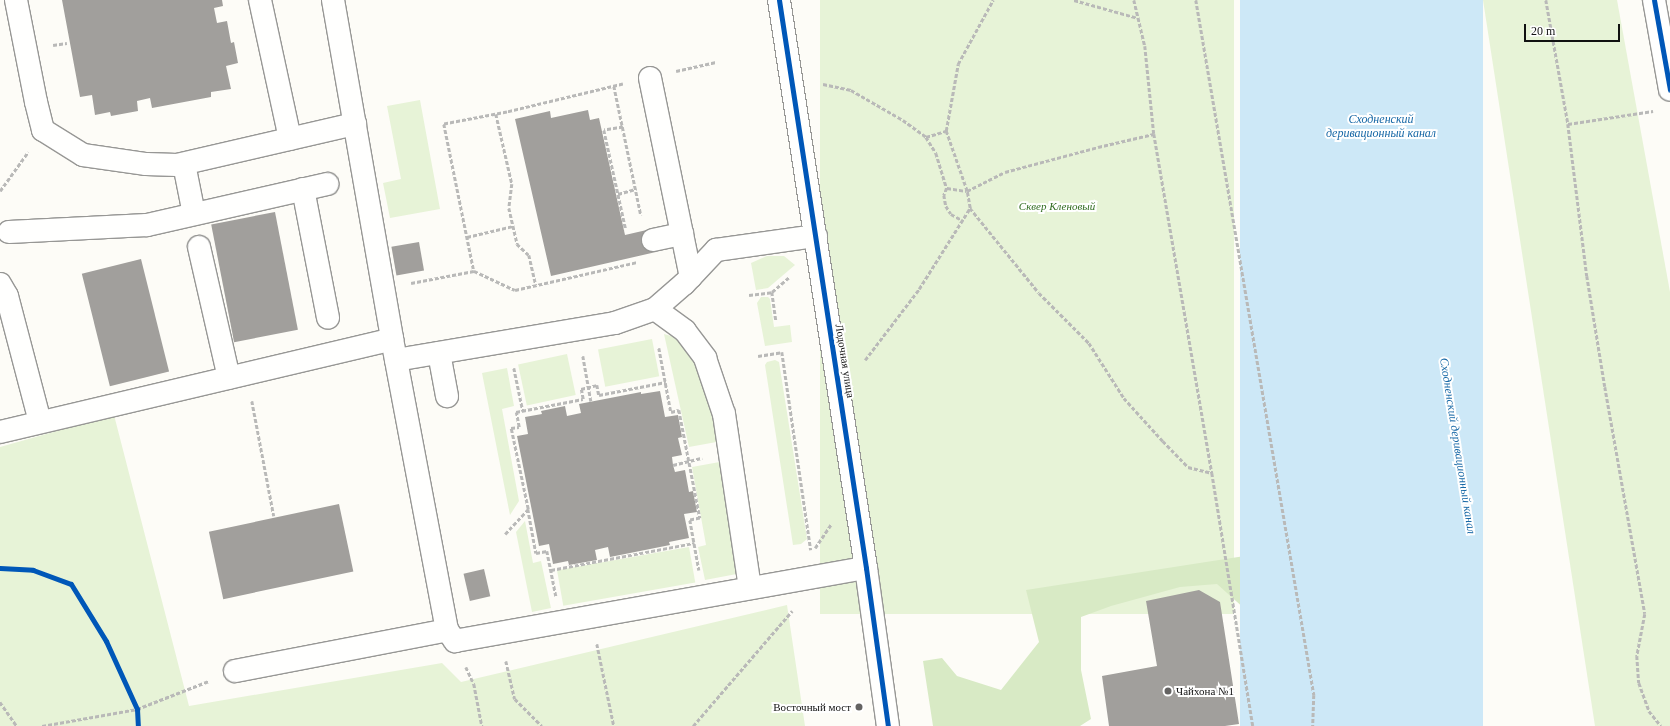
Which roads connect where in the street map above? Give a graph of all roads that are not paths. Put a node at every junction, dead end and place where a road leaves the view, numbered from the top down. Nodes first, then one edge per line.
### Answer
1 (16, 0) edge
2 (260, 0) edge
3 (333, 0) edge
4 (779, 0) edge
5 (1654, 0) edge
6 (650, 78) road end
7 (1670, 90) edge
8 (355, 124) junction
9 (290, 139) junction
10 (184, 164) junction
11 (327, 184) dead end
12 (303, 189) junction
13 (194, 214) junction
14 (9, 232) dead end
15 (682, 234) junction
16 (816, 236) junction
17 (653, 240) dead end
18 (199, 247) dead end
19 (691, 277) junction
20 (0, 284) edge
21 (663, 314) junction
22 (328, 318) dead end
23 (394, 350) junction
24 (439, 353) junction
25 (238, 375) junction
26 (447, 396) dead end
27 (40, 422) junction
28 (0, 432) edge
29 (866, 568) junction
30 (750, 588) junction
31 (451, 635) junction
32 (235, 671) road end
33 (888, 726) edge

1 - 10 street
2 - 9 street
3 - 8 street
4 - 16 street, Лодочная улица
5 - 7 street
6 - 15 street
8 - 9 street
8 - 23 street
9 - 10 street
10 - 13 street
11 - 12 street
12 - 13 street
12 - 22 street
13 - 14 street
15 - 17 street
15 - 19 street
16 - 19 street
16 - 29 street, Лодочная улица
18 - 25 street
19 - 21 street
20 - 27 street
21 - 24 street
21 - 30 street
23 - 24 street
23 - 25 street
23 - 31 street
24 - 26 street
25 - 27 street
27 - 28 street
29 - 30 street
29 - 33 street, Лодочная улица
30 - 31 street
31 - 32 street

